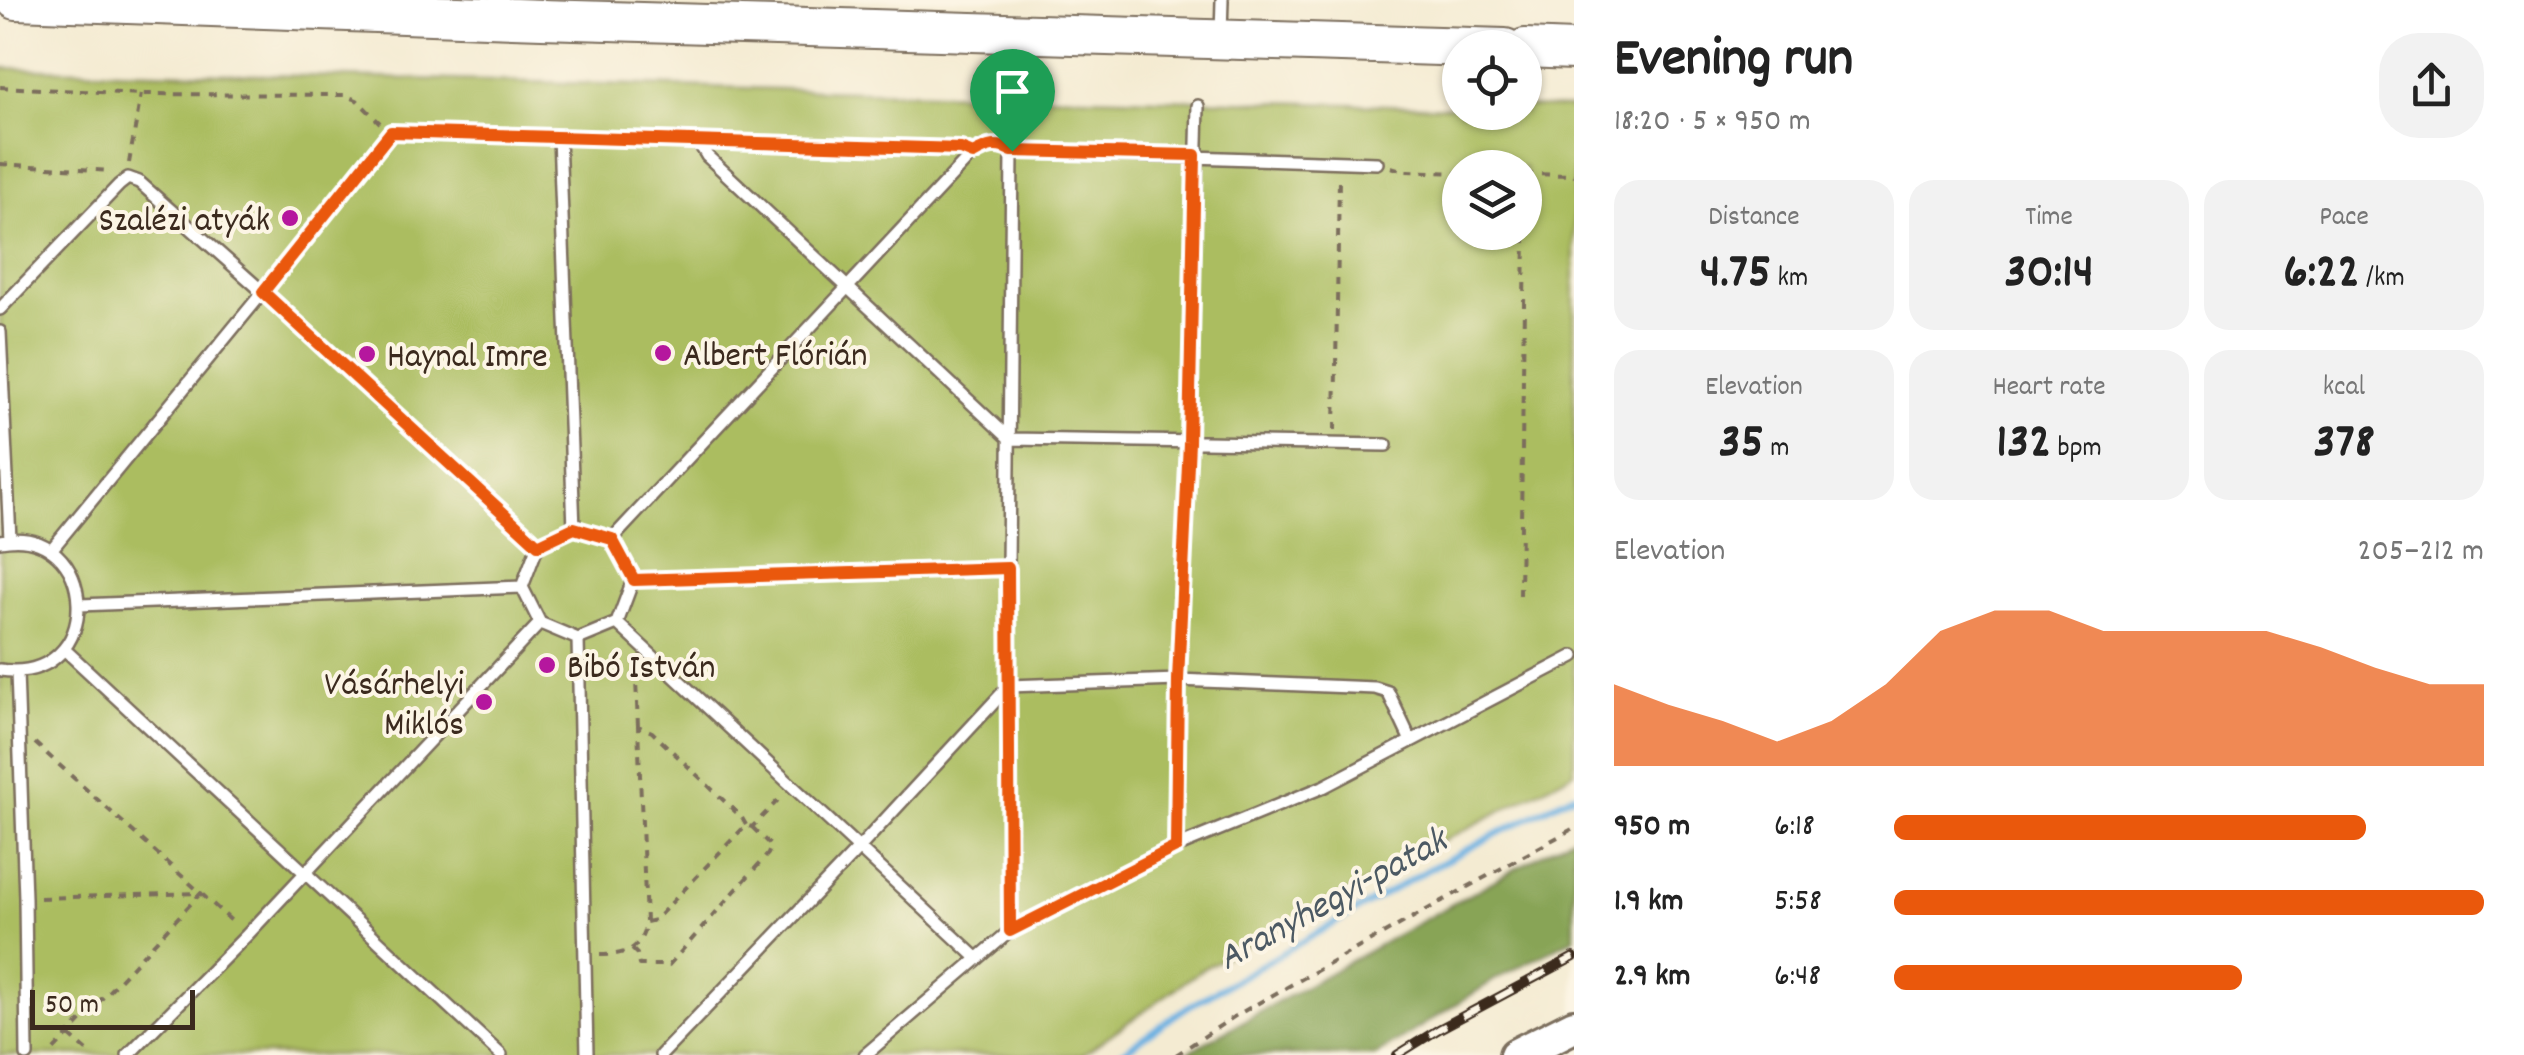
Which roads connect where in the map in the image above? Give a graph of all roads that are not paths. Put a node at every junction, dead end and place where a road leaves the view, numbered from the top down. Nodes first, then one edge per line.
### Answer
1 (16, 0) edge
2 (1222, 0) edge
3 (425, 7) edge
4 (1221, 38) junction
5 (1442, 46) edge
6 (1542, 49) edge
7 (1574, 50) edge
8 (1198, 106) dead end
9 (560, 137) junction
10 (698, 141) junction
11 (1012, 151) junction
12 (973, 154) junction
13 (1195, 155) junction
14 (1376, 162) road end
15 (848, 287) junction
16 (263, 292) junction
17 (0, 309) edge
18 (0, 332) edge
19 (1010, 439) junction
20 (1189, 442) junction
21 (1386, 445) dead end
22 (574, 528) junction
23 (612, 539) junction
24 (5, 540) edge
25 (538, 545) junction
26 (50, 550) junction
27 (1008, 568) junction
28 (634, 580) junction
29 (522, 587) junction
30 (80, 605) junction
31 (617, 622) junction
32 (540, 624) junction
33 (578, 639) junction
34 (64, 649) junction
35 (1574, 656) edge
36 (0, 670) edge
37 (17, 672) junction
38 (1178, 680) junction
39 (1009, 686) junction
40 (1410, 741) junction
41 (1176, 847) junction
42 (859, 848) junction
43 (305, 873) junction
44 (1010, 931) junction
45 (977, 958) junction
46 (1574, 1026) edge
47 (27, 1055) edge
48 (128, 1055) edge
49 (501, 1055) edge
50 (587, 1055) edge
51 (660, 1055) edge
52 (866, 1055) edge
53 (1516, 1055) edge

1 - 3 main road
2 - 4 lane
3 - 4 main road
4 - 5 main road
6 - 7 main road
8 - 13 lane
9 - 10 lane
9 - 16 lane
9 - 22 lane
10 - 12 lane
10 - 15 lane
11 - 12 lane
11 - 13 lane
11 - 19 lane
12 - 15 lane
13 - 14 lane
13 - 20 lane
15 - 19 lane
15 - 23 lane
16 - 17 lane
16 - 25 lane
16 - 26 lane
18 - 24 lane
19 - 20 lane
19 - 27 lane
20 - 21 lane
20 - 38 lane
22 - 23 lane
22 - 25 lane
23 - 28 lane
24 - 26 lane
25 - 29 lane
26 - 30 lane
27 - 28 lane
27 - 39 lane
28 - 31 lane
29 - 30 lane
29 - 32 lane
30 - 34 lane
31 - 33 lane
31 - 42 lane
32 - 33 lane
32 - 43 lane
33 - 50 lane
34 - 37 lane
34 - 43 lane
35 - 40 lane
36 - 37 lane
37 - 47 lane
38 - 39 lane
38 - 40 lane
38 - 41 lane
39 - 42 lane
39 - 44 lane
40 - 41 lane
41 - 44 lane
42 - 45 lane
42 - 51 lane
43 - 48 lane
43 - 49 lane
44 - 45 lane
45 - 52 lane
46 - 53 street

